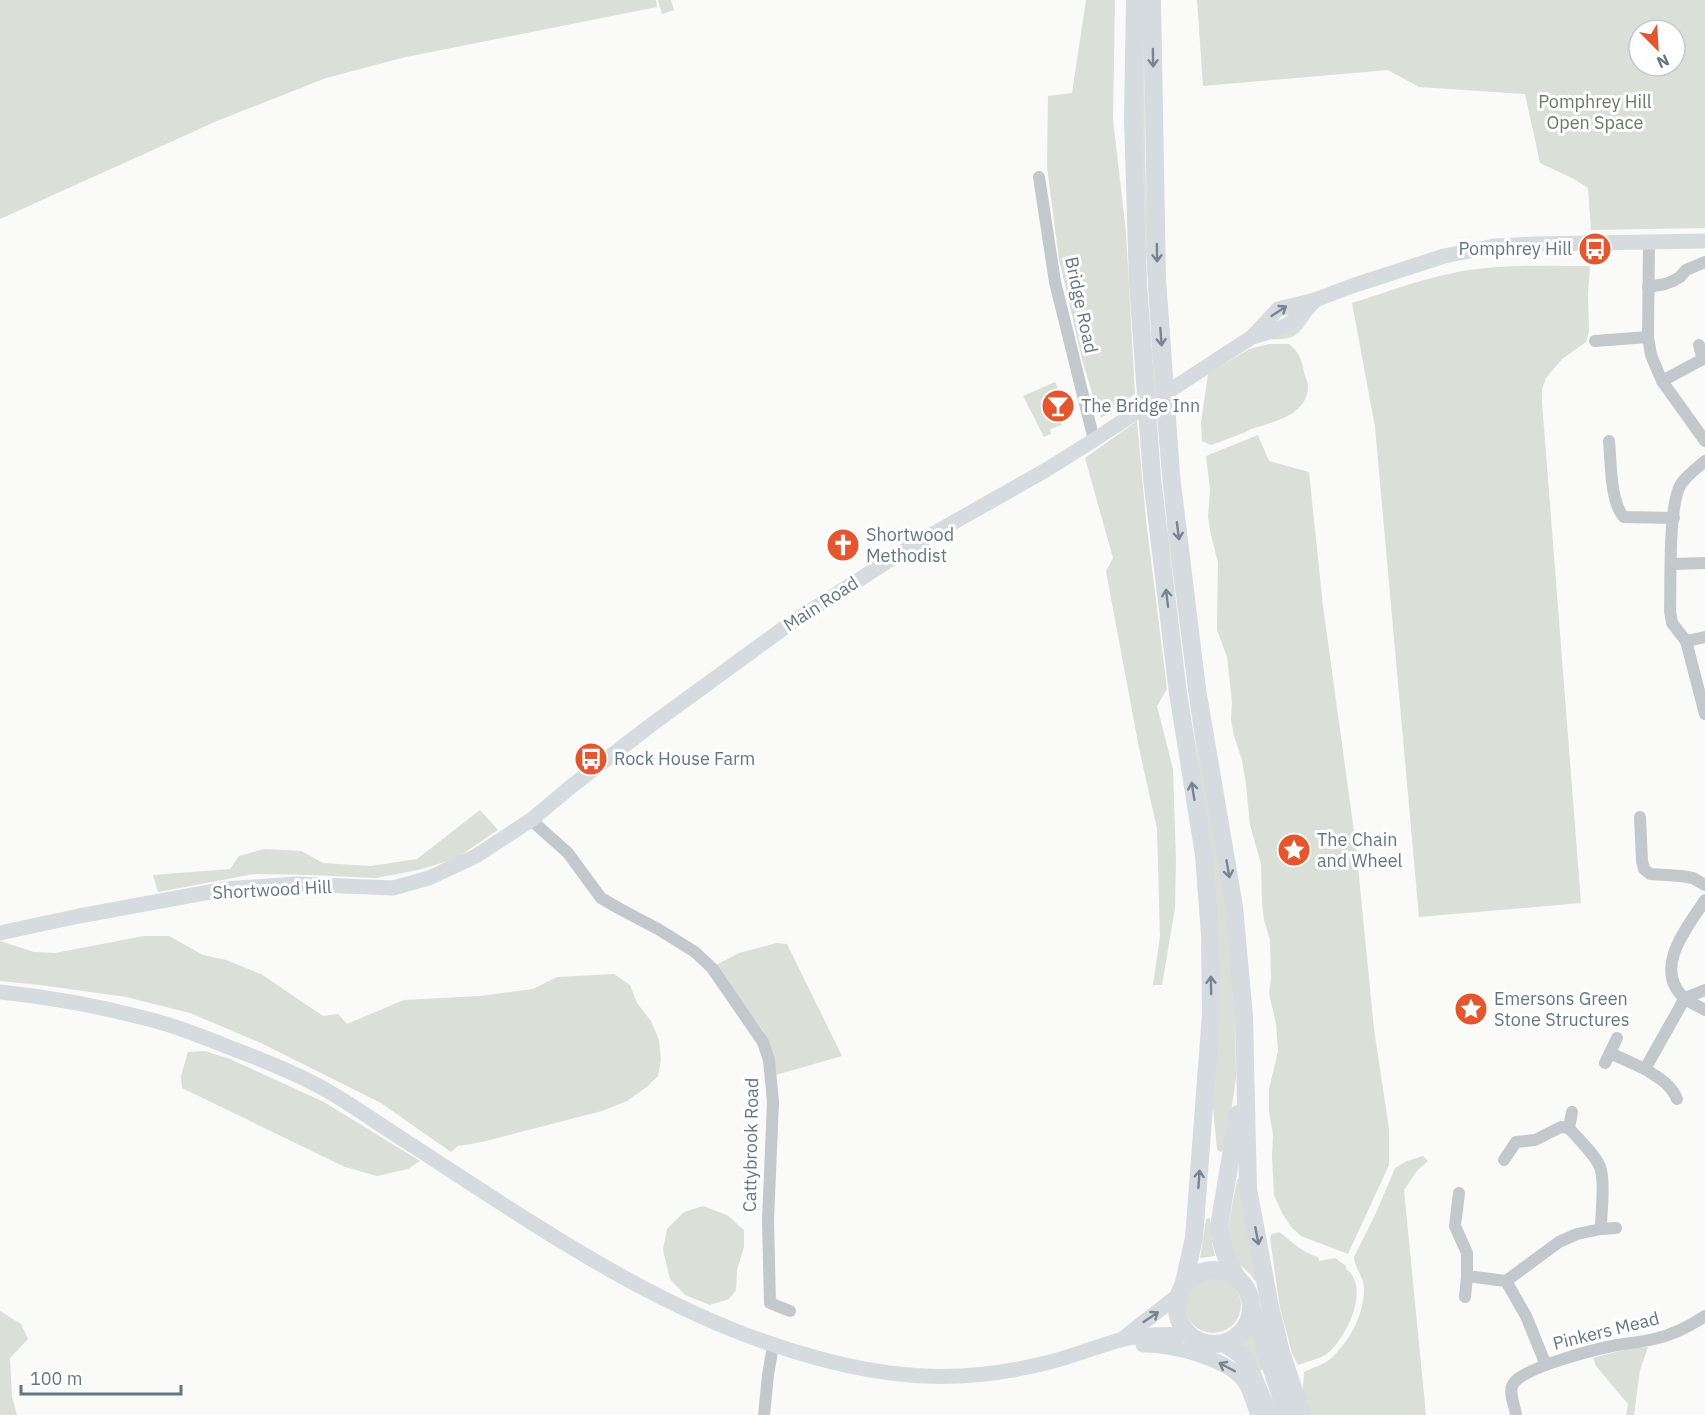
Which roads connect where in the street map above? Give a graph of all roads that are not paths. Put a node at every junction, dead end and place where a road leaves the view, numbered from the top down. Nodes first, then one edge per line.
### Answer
1 (1135, 0) edge
2 (1152, 0) edge
3 (1039, 177) dead end
4 (1649, 241) junction
5 (1705, 241) edge
6 (1705, 262) edge
7 (1647, 287) junction
8 (1648, 337) junction
9 (1595, 341) dead end
10 (1700, 345) dead end
11 (1704, 360) edge
12 (1662, 381) junction
13 (1097, 438) junction
14 (1609, 441) dead end
15 (1705, 441) edge
16 (1705, 461) edge
17 (1674, 518) junction
18 (1705, 563) edge
19 (1671, 564) junction
20 (1705, 637) edge
21 (1686, 641) junction
22 (1705, 714) edge
23 (1640, 818) dead end
24 (531, 820) junction
25 (1705, 885) edge
26 (1705, 900) edge
27 (0, 933) edge
28 (1705, 990) edge
29 (0, 992) edge
30 (1685, 998) junction
31 (1705, 1010) edge
32 (1617, 1038) dead end
33 (1645, 1069) junction
34 (1245, 1074) junction
35 (1677, 1099) dead end
36 (1572, 1112) dead end
37 (1569, 1128) junction
38 (1504, 1160) dead end
39 (1458, 1193) dead end
40 (1616, 1228) dead end
41 (1601, 1229) junction
42 (1236, 1276) junction
43 (1467, 1276) junction
44 (1506, 1281) junction
45 (1181, 1291) junction
46 (1465, 1297) dead end
47 (1252, 1309) junction
48 (790, 1311) dead end
49 (1705, 1316) edge
50 (1191, 1335) junction
51 (1123, 1339) junction
52 (1224, 1343) junction
53 (773, 1346) junction
54 (1078, 1354) junction
55 (1546, 1365) junction
56 (764, 1415) edge
57 (1258, 1415) edge
58 (1269, 1415) edge
59 (1287, 1415) edge
60 (1302, 1415) edge
61 (1516, 1415) edge

45 -> 1 highway
2 -> 34 highway
3 - 13 street, Bridge Road
4 - 5 main road
4 - 7 street
4 - 13 main road, Main Road
6 - 7 street
7 - 8 street
8 - 9 street
8 - 12 street
10 - 11 street
11 - 12 street
12 - 15 street
13 - 24 main road, Main Road
14 - 17 street
16 - 17 street
17 - 19 street
18 - 19 street
19 - 21 street
20 - 21 street
21 - 22 street
23 - 25 street
24 - 27 main road, Shortwood Hill
24 - 48 street, Cattybrook Road
26 - 30 street
28 - 30 street
29 - 53 main road
30 - 31 street
30 - 33 street
32 - 33 street
33 - 35 street
34 - 42 highway
34 -> 60 highway
36 - 37 street
37 - 38 street
37 - 41 street
39 - 43 street
40 - 41 street
41 - 44 street
42 - 45 highway
42 - 47 highway
43 - 44 street
43 - 46 street
44 - 55 street
45 - 50 highway
51 -> 45 main road
47 - 52 highway
47 - 59 highway
49 - 55 street, Pinkers Mead
50 - 51 main road
50 - 52 highway
51 - 54 main road
52 - 58 highway
53 - 54 main road
53 - 56 street
57 -> 54 main road
55 - 61 street, Pinkers Mead

